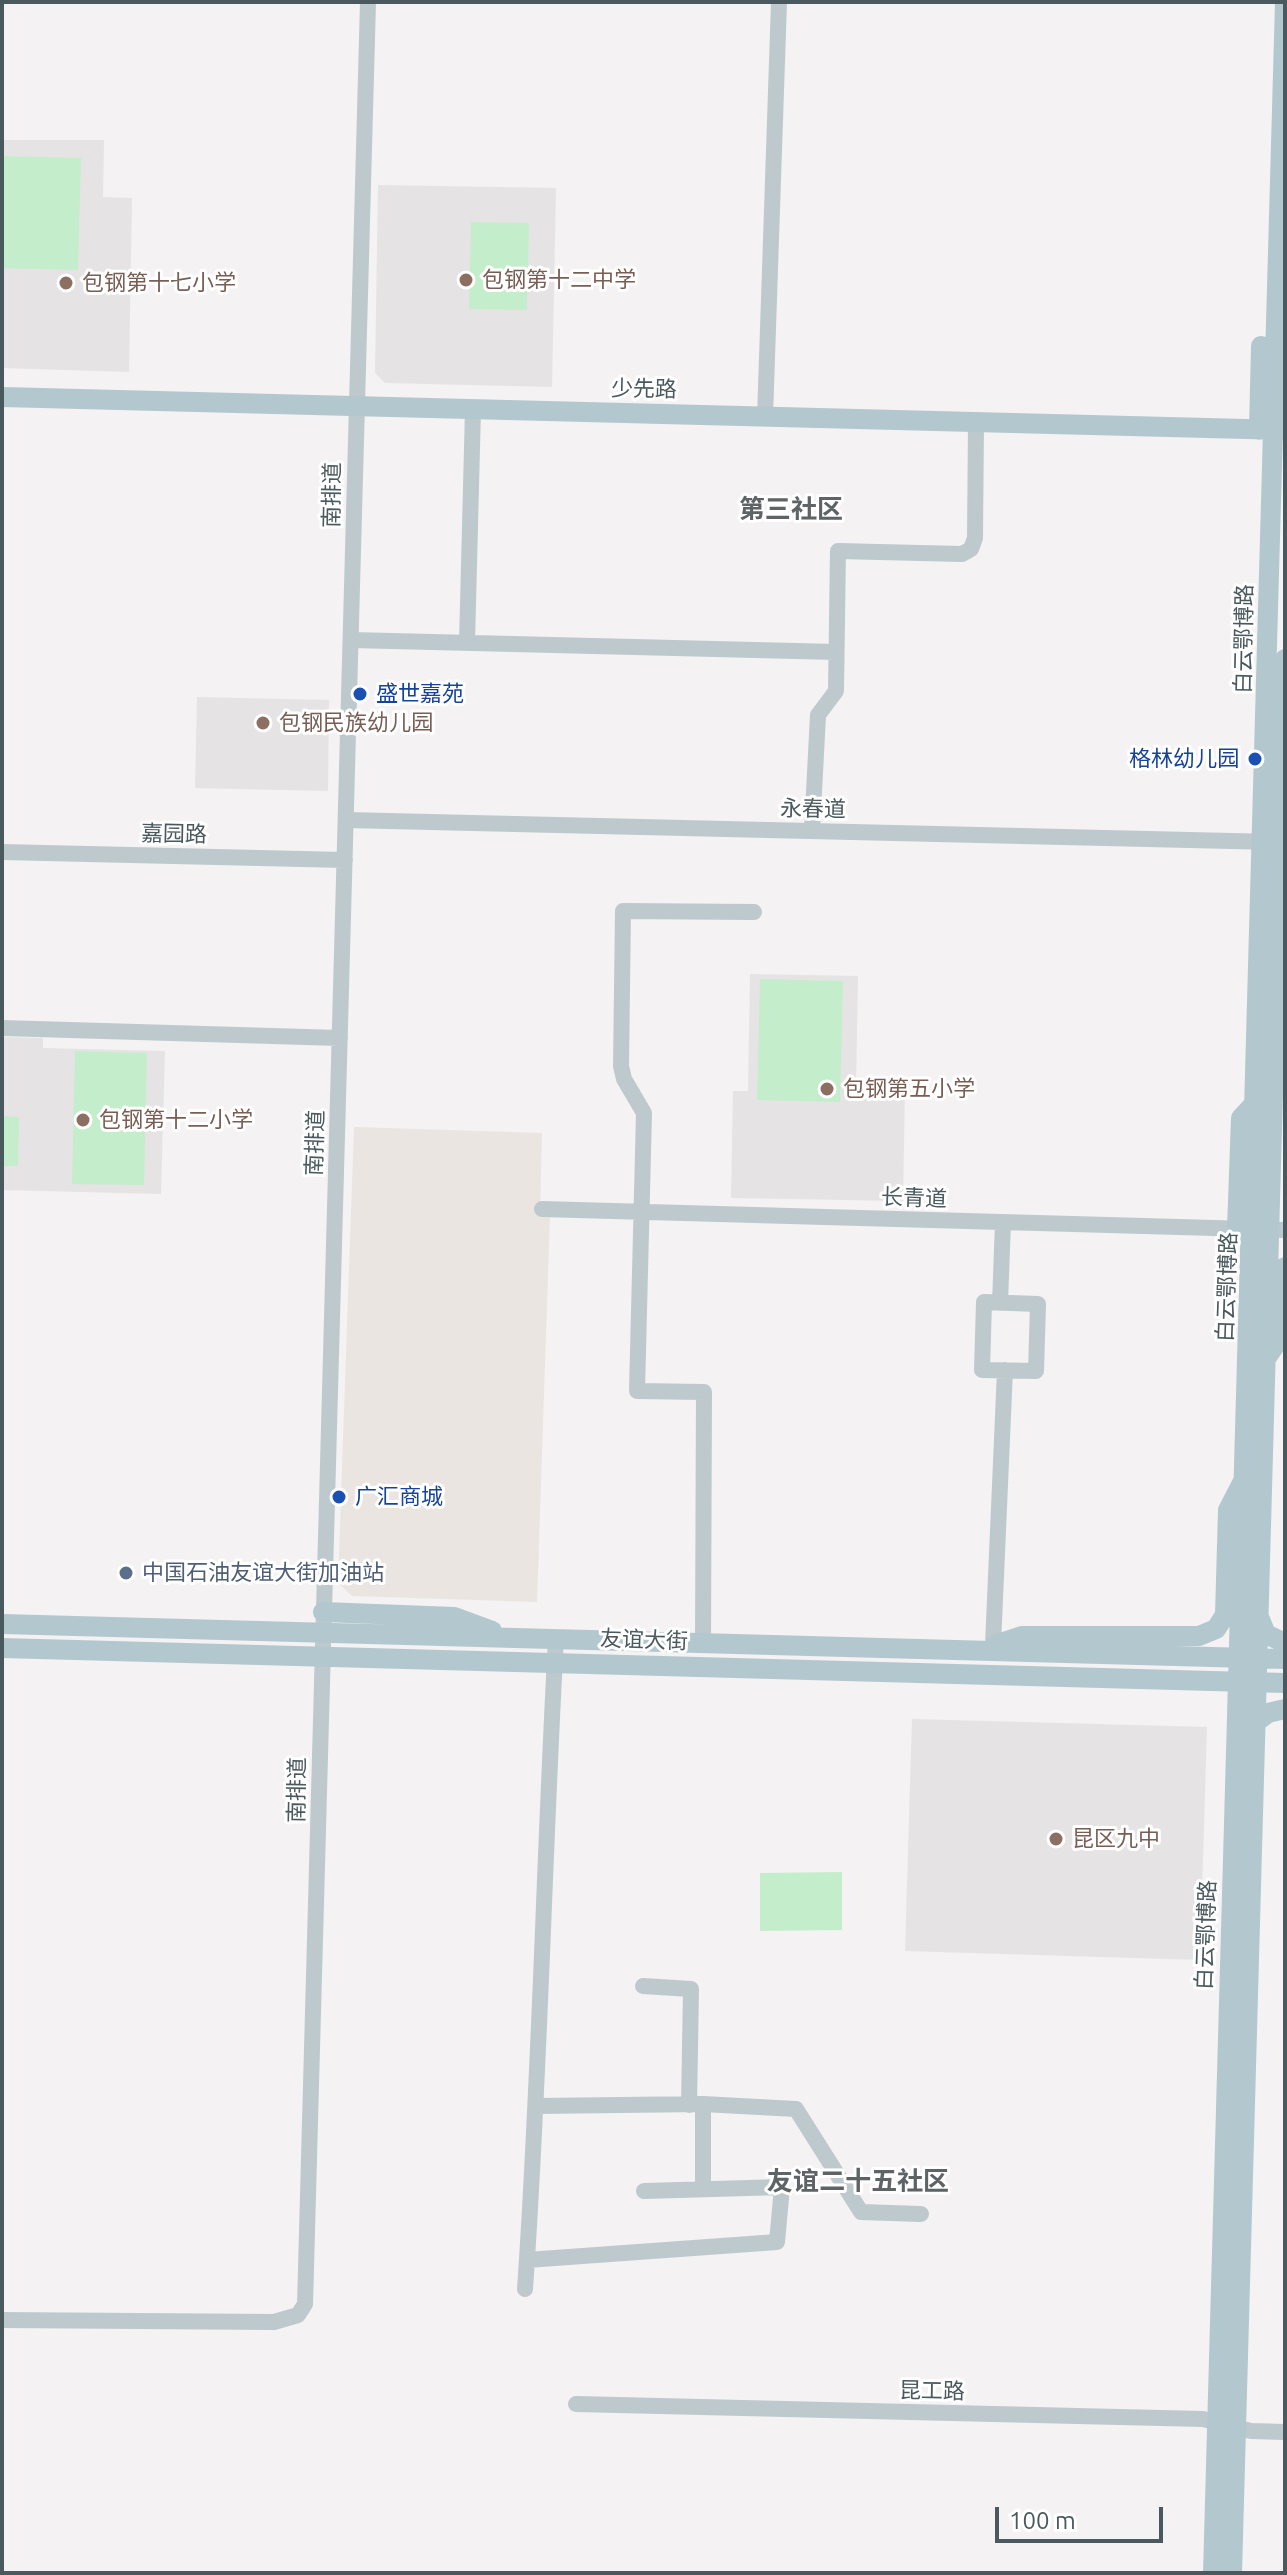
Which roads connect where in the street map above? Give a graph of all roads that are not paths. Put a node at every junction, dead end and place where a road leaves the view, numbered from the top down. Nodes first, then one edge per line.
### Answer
1 (368, 2) edge
2 (779, 2) edge
3 (1285, 2) edge
4 (2, 397) edge
5 (356, 406) junction
6 (473, 409) junction
7 (765, 417) junction
8 (976, 422) junction
9 (1272, 430) edge
10 (351, 640) junction
11 (467, 643) junction
12 (836, 652) junction
13 (1285, 659) edge
14 (1283, 803) edge
15 (346, 820) junction
16 (812, 831) junction
17 (1271, 842) junction
18 (2, 852) edge
19 (345, 860) junction
20 (754, 912) dead end
21 (2, 1028) edge
22 (340, 1038) junction
23 (542, 1209) dead end
24 (642, 1212) junction
25 (1003, 1222) junction
26 (1261, 1230) edge
27 (1285, 1267) edge
28 (1000, 1303) junction
29 (1267, 1357) junction
30 (1005, 1370) junction
31 (1245, 1479) junction
32 (1259, 1617) junction
33 (323, 1622) junction
34 (2, 1624) edge
35 (556, 1639) junction
36 (703, 1643) junction
37 (1285, 1643) edge
38 (2, 1648) edge
39 (984, 1648) junction
40 (322, 1655) junction
41 (1248, 1658) junction
42 (1285, 1659) edge
43 (554, 1662) junction
44 (1248, 1682) junction
45 (1285, 1683) edge
46 (1285, 1709) edge
47 (1256, 1722) junction
48 (643, 1986) dead end
49 (696, 2104) junction
50 (536, 2106) junction
51 (703, 2189) junction
52 (644, 2191) dead end
53 (921, 2214) dead end
54 (527, 2260) junction
55 (525, 2289) dead end
56 (2, 2320) edge
57 (576, 2404) dead end
58 (1226, 2425) junction
59 (1285, 2432) edge
60 (1213, 2573) edge
61 (1232, 2573) edge

1 - 5 street, 南排道
2 - 7 street
3 - 9 main road, 白云鄂博路
4 - 5 main road, 少先路
5 - 6 main road, 少先路
5 - 10 street, 南排道
6 - 7 main road, 少先路
6 - 11 street
7 - 8 main road, 少先路
8 - 9 main road, 少先路
8 - 12 street
9 - 17 main road, 白云鄂博路
10 - 11 street
10 - 15 street, 南排道
11 - 12 street
12 - 16 street
13 - 14 main road, 白云鄂博路
14 - 17 main road, 白云鄂博路
15 - 16 street, 永春道
15 - 19 street, 南排道
16 - 17 street, 永春道
17 - 26 main road, 白云鄂博路
17 - 26 main road, 白云鄂博路
18 - 19 street, 嘉园路
19 - 22 street, 南排道
20 - 24 street
21 - 22 street
22 - 33 street, 南排道
23 - 24 street, 长青道
24 - 25 street, 长青道
24 - 36 street
25 - 26 street, 长青道
25 - 28 street
26 - 29 main road, 白云鄂博路
26 - 31 main road, 白云鄂博路
27 - 29 main road
28 - 30 street
28 - 30 street
29 - 32 main road, 白云鄂博路
30 - 39 street
31 - 39 main road
31 - 41 main road, 白云鄂博路
32 - 37 main road
32 - 41 main road, 白云鄂博路
33 - 34 main road, 友谊大街
33 - 35 main road, 友谊大街
33 - 40 street, 南排道
35 - 36 main road, 友谊大街
35 - 43 street
36 - 39 main road, 友谊大街
38 - 40 main road, 友谊大街
39 - 41 main road, 友谊大街
40 - 43 main road, 友谊大街
40 - 56 street, 南排道
41 - 42 main road, 友谊大街
41 - 44 main road, 白云鄂博路
43 - 44 main road, 友谊大街
43 - 50 street
44 - 45 main road, 友谊大街
44 - 47 main road, 白云鄂博路
44 - 58 main road, 白云鄂博路
46 - 47 main road
47 - 58 main road, 白云鄂博路
48 - 49 street
49 - 50 street
49 - 51 street
49 - 53 street
50 - 54 street
51 - 52 street
51 - 54 street
54 - 55 street
57 - 58 street, 昆工路
58 - 59 street, 昆工路
58 - 60 main road, 白云鄂博路
58 - 61 main road, 白云鄂博路

